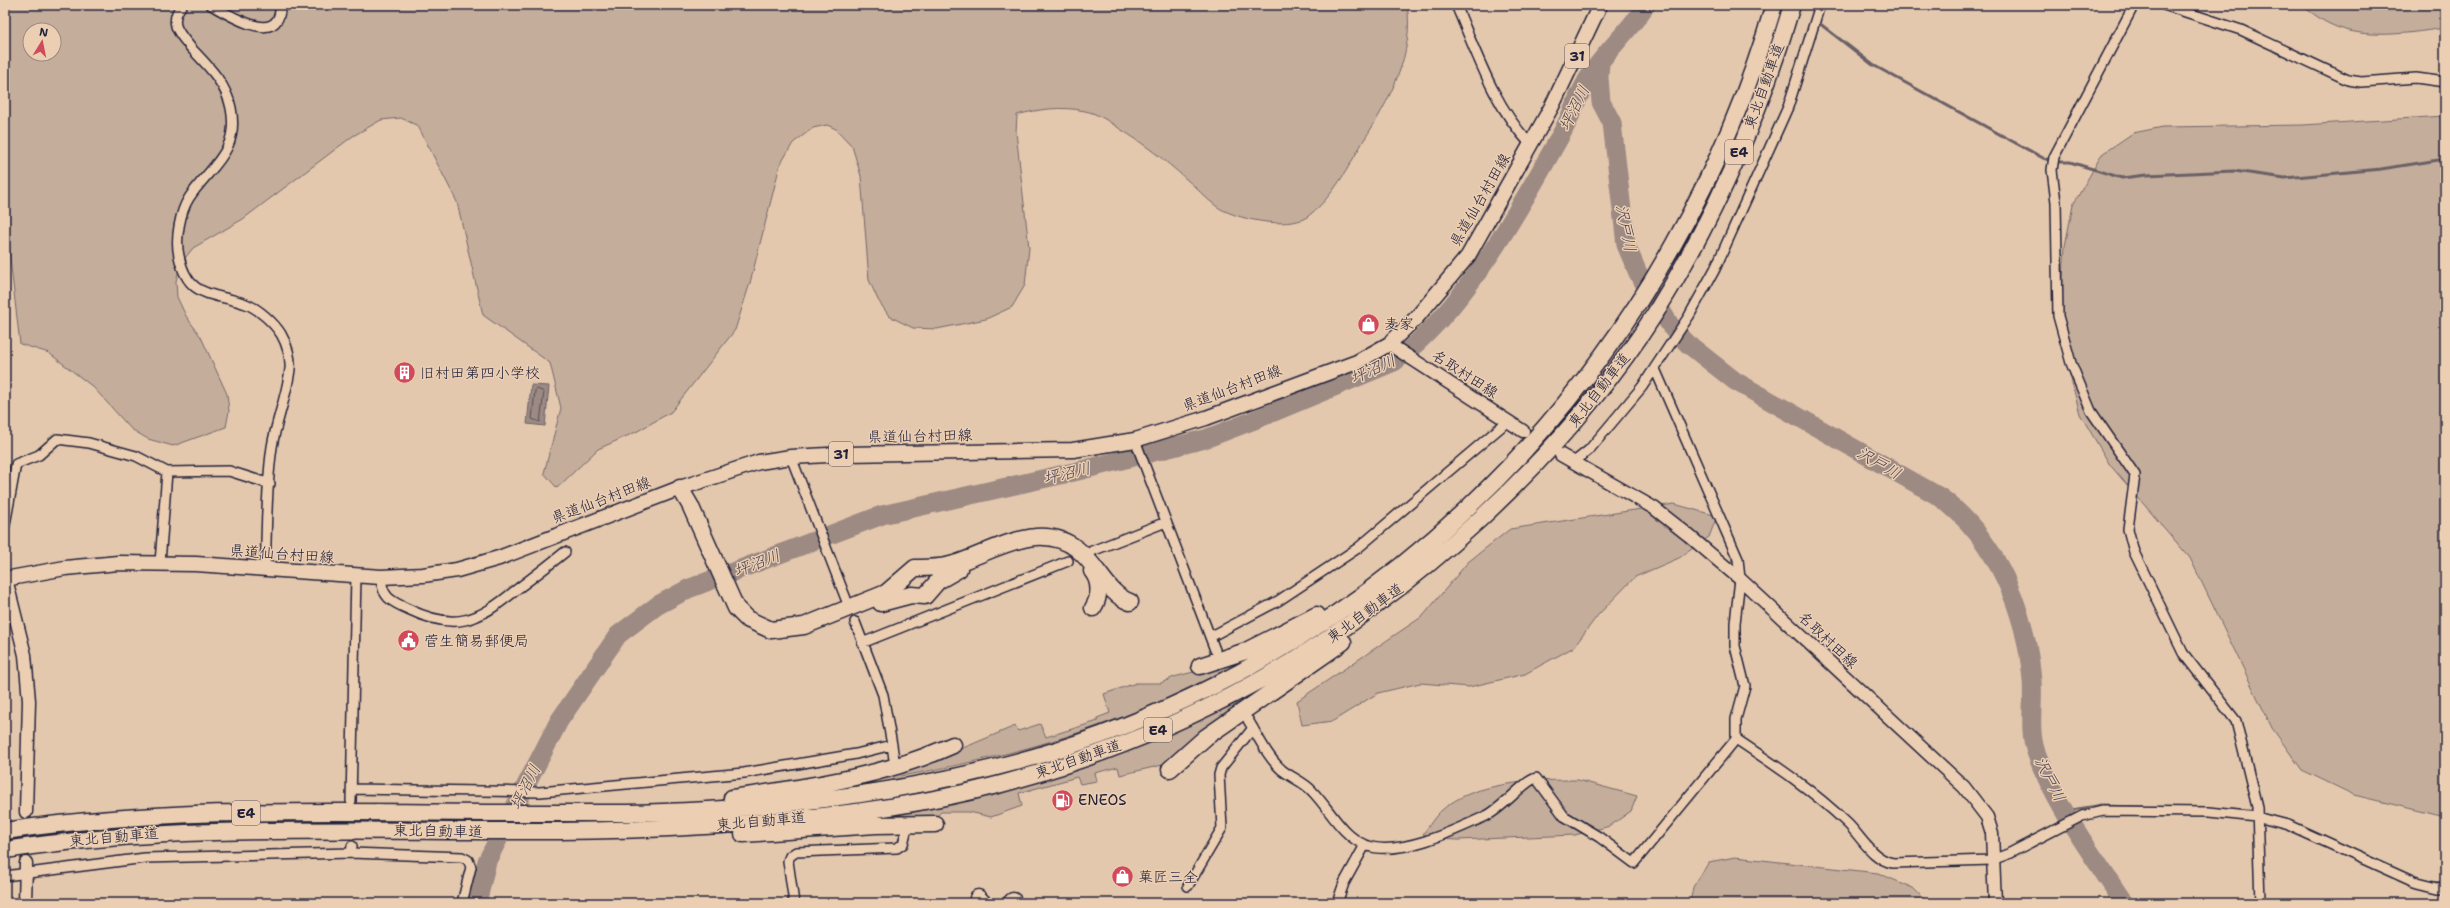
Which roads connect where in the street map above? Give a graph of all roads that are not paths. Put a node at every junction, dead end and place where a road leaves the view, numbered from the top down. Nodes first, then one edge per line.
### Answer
1 (182, 5) edge
2 (211, 5) edge
3 (281, 5) edge
4 (1456, 5) edge
5 (1600, 5) edge
6 (1774, 5) edge
7 (1792, 5) edge
8 (1820, 5) edge
9 (2134, 5) edge
10 (2164, 5) edge
11 (2445, 82) edge
12 (1531, 145) junction
13 (1391, 345) junction
14 (1655, 369) junction
15 (1508, 421) junction
16 (1523, 431) dead end
17 (1136, 444) junction
18 (1561, 455) dead end
19 (791, 456) junction
20 (1574, 462) junction
21 (167, 472) junction
22 (270, 484) junction
23 (680, 488) junction
24 (1467, 521) junction
25 (1166, 522) junction
26 (5, 525) edge
27 (1092, 551) dead end
28 (565, 552) dead end
29 (1068, 561) dead end
30 (160, 563) junction
31 (265, 570) junction
32 (356, 576) junction
33 (5, 577) edge
34 (381, 577) junction
35 (1740, 579) junction
36 (726, 598) junction
37 (846, 598) dead end
38 (1130, 602) dead end
39 (1092, 608) dead end
40 (855, 622) dead end
41 (1210, 637) junction
42 (862, 643) junction
43 (1214, 650) tunnel mouth
44 (1200, 666) dead end
45 (1248, 720) tunnel mouth
46 (1254, 728) junction
47 (1736, 739) junction
48 (892, 745) junction
49 (953, 745) dead end
50 (894, 759) tunnel mouth
51 (1170, 769) dead end
52 (352, 790) junction
53 (351, 801) tunnel mouth
54 (26, 812) tunnel mouth
55 (547, 813) junction
56 (2257, 813) junction
57 (935, 824) dead end
58 (5, 831) edge
59 (545, 832) junction
60 (906, 832) tunnel mouth
61 (1365, 845) junction
62 (5, 850) edge
63 (1992, 860) junction
64 (26, 867) junction
65 (5, 876) edge
66 (1188, 886) dead end
67 (2445, 887) edge
68 (25, 903) edge
69 (462, 903) edge
70 (794, 903) edge
71 (1337, 903) edge
72 (1995, 903) edge
73 (2260, 903) edge

1 - 22 street
2 - 3 street
4 - 12 street
5 - 12 main road, 県道仙台村田線 / 31
6 - 24 highway, 東北自動車道 / E4
7 - 24 highway, 東北自動車道 / E4
8 - 14 street
9 - 56 street
10 - 11 street
12 - 13 main road, 県道仙台村田線 / 31
13 - 15 main road, 名取村田線
13 - 17 main road, 県道仙台村田線 / 31
14 - 20 street
14 - 35 street
15 - 16 main road, 名取村田線
15 - 41 street
17 - 19 main road, 県道仙台村田線 / 31
17 - 25 street
18 - 20 main road, 名取村田線
19 - 23 main road, 県道仙台村田線 / 31
19 - 37 street
20 - 35 main road, 名取村田線
21 - 22 street
21 - 26 street
21 - 30 street
22 - 31 street
23 - 34 main road, 県道仙台村田線 / 31
23 - 36 highway
24 - 44 highway
24 - 51 highway
24 - 55 highway, 東北自動車道 / E4
24 - 59 highway, 東北自動車道 / E4
25 - 27 street
25 - 41 street
28 - 34 street
29 - 42 street
30 - 31 main road, 県道仙台村田線 / 31
30 - 33 main road, 県道仙台村田線 / 31
31 - 32 main road, 県道仙台村田線 / 31
32 - 34 main road, 県道仙台村田線 / 31
32 - 52 street
33 - 54 main road
35 - 47 street
35 - 63 main road, 名取村田線
36 - 38 highway
36 - 39 highway
40 - 42 street
41 - 43 street
42 - 48 street
45 - 46 street
46 - 61 street
46 - 66 street
47 - 61 street
47 - 63 street
48 - 50 street
48 - 52 street
49 - 55 highway
52 - 53 street
55 - 58 highway, 東北自動車道 / E4
56 - 63 street
56 - 67 street
56 - 73 street
57 - 59 highway
59 - 62 highway, 東北自動車道 / E4
60 - 70 street
61 - 71 street
63 - 72 main road, 名取村田線
64 - 65 street
64 - 68 main road
64 - 69 street

